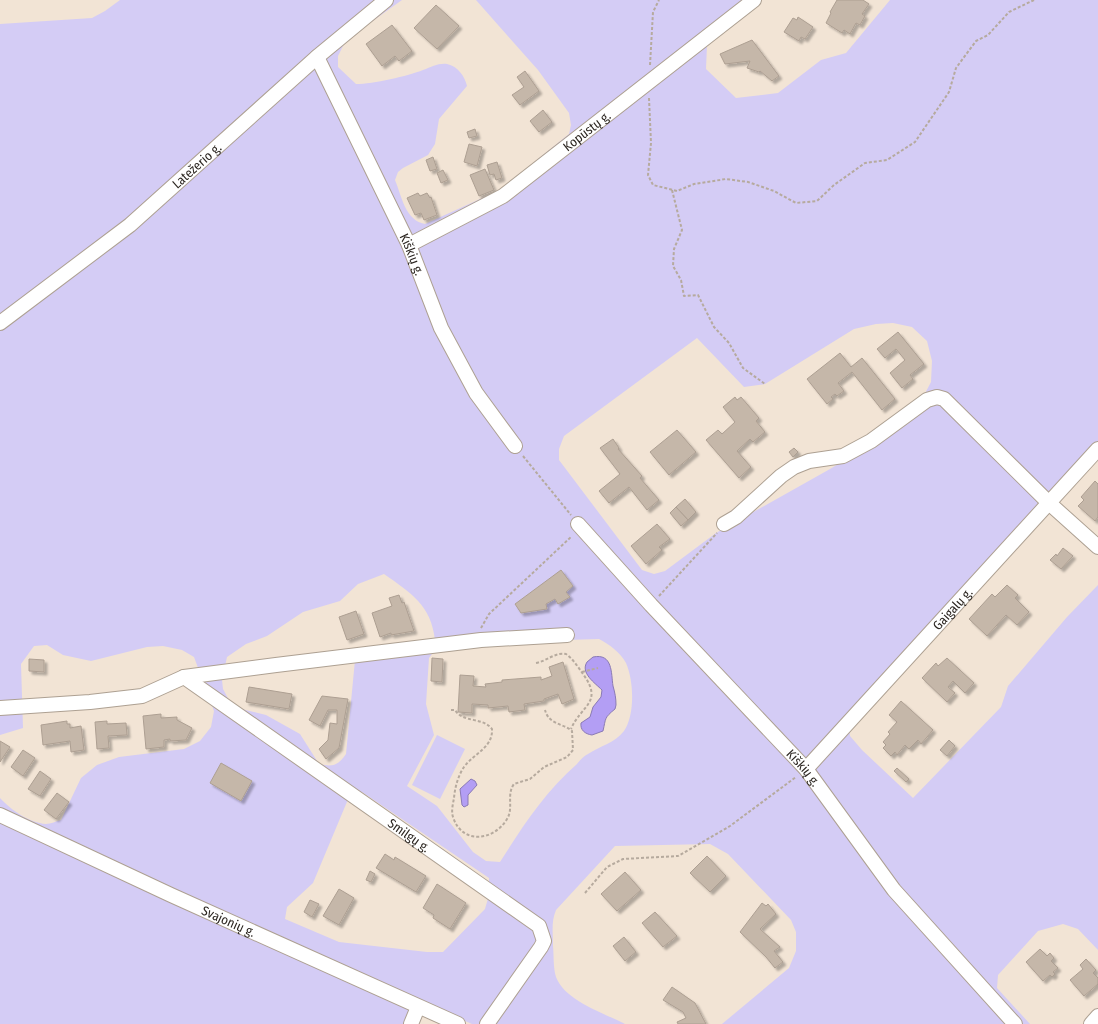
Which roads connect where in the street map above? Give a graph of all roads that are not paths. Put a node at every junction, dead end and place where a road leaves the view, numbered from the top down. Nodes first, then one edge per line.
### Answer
1 (386, 0) edge
2 (754, 0) edge
3 (317, 57) junction
4 (409, 245) junction
5 (0, 323) edge
6 (515, 446) road end
7 (1098, 449) edge
8 (1049, 503) junction
9 (724, 524) road end
10 (580, 525) road end
11 (1098, 547) edge
12 (567, 635) dead end
13 (184, 677) junction
14 (0, 708) edge
15 (806, 769) junction
16 (0, 815) edge
17 (418, 1007) junction
18 (1098, 1016) edge
19 (411, 1024) edge
20 (458, 1024) edge
21 (487, 1024) edge
22 (1015, 1024) edge
23 (1091, 1024) edge

1 - 3 street, Latežerio g.
2 - 4 street, Kopūstų g.
3 - 4 street, Kiškių g.
3 - 5 street, Latežerio g.
4 - 6 street, Kiškių g.
7 - 8 street, Gaigalų g.
8 - 9 street
8 - 11 street
8 - 15 street, Gaigalų g.
10 - 15 street, Kiškių g.
12 - 13 street
13 - 14 street
13 - 21 street, Smilgų g.
15 - 22 street, Kiškių g.
16 - 17 street, Svajonių g.
17 - 19 street
17 - 20 street, Svajonių g.
18 - 23 street

